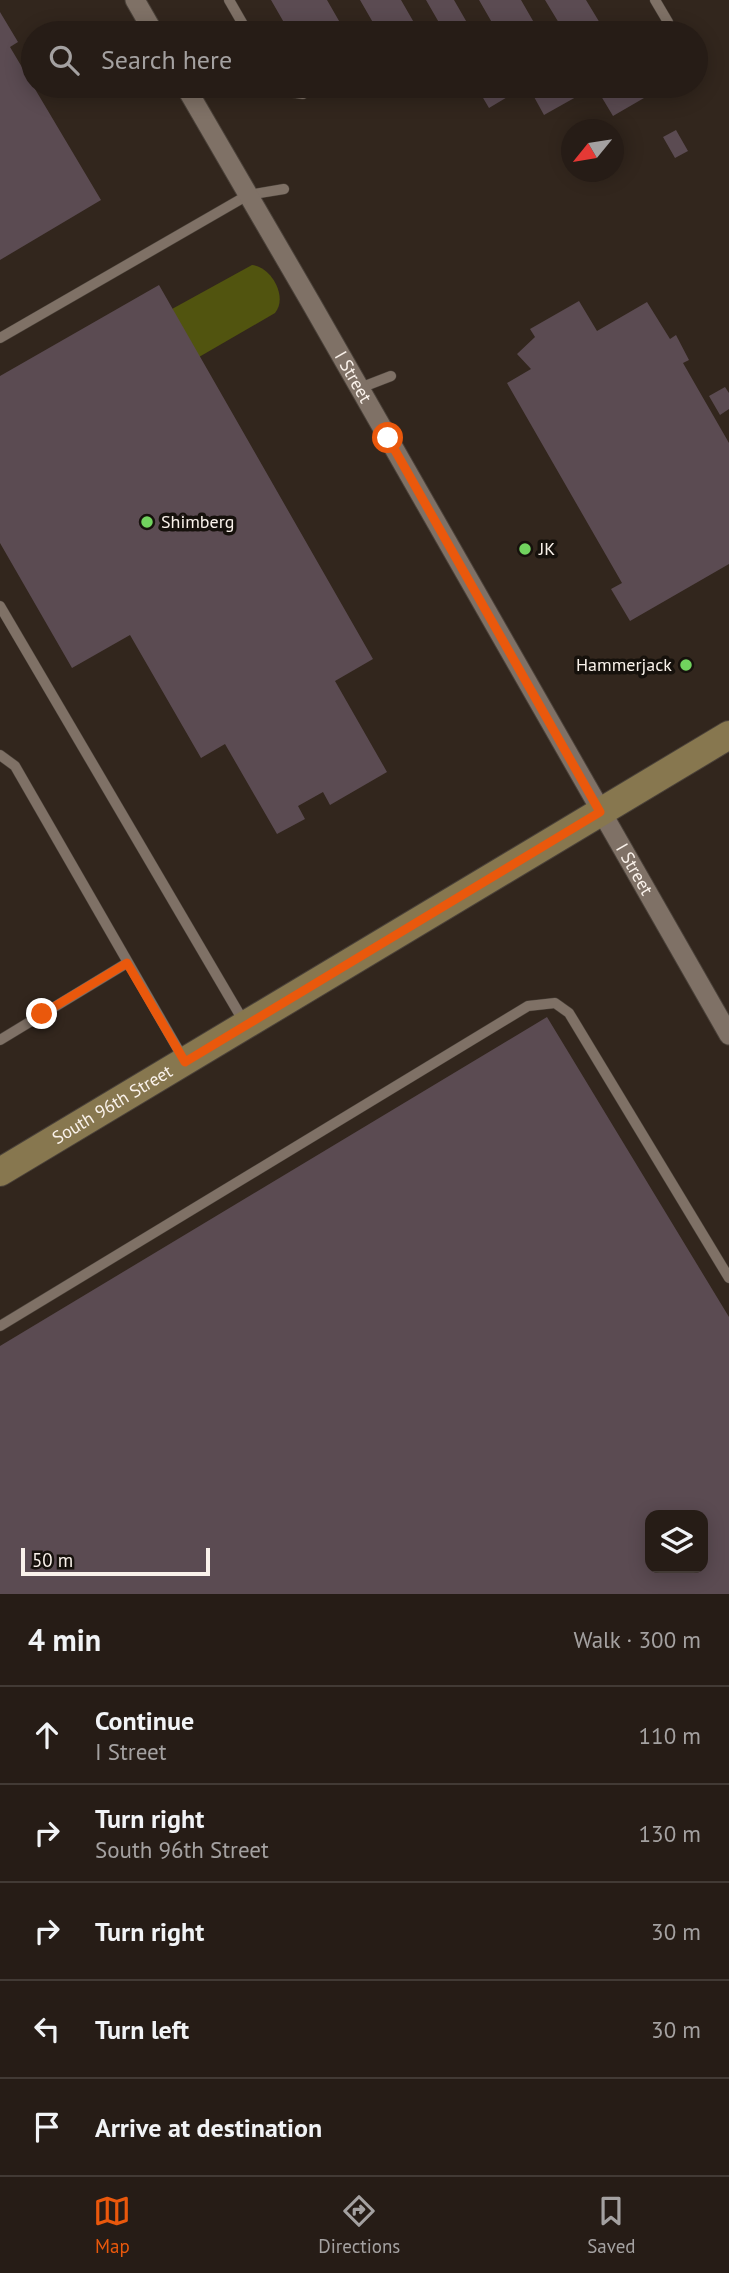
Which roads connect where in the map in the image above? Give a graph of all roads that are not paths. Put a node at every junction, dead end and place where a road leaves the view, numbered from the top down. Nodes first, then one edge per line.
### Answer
1 (135, 0) edge
2 (229, 0) edge
3 (655, 0) edge
4 (147, 21) edge
5 (241, 21) edge
6 (667, 21) edge
7 (191, 98) edge
8 (284, 189) dead end
9 (248, 195) junction
10 (0, 338) edge
11 (391, 376) dead end
12 (360, 388) junction
13 (0, 606) edge
14 (729, 735) edge
15 (0, 755) edge
16 (600, 812) junction
17 (127, 963) junction
18 (246, 1025) junction
19 (729, 1035) edge
20 (0, 1040) edge
21 (185, 1062) junction
22 (0, 1172) edge
23 (729, 1278) edge
24 (0, 1326) edge

1 - 4 street
2 - 5 lane
3 - 6 lane
7 - 9 street, I Street
8 - 9 lane
9 - 10 lane
9 - 12 street, I Street
11 - 12 lane
12 - 16 street, I Street
13 - 18 lane
14 - 16 street, South 96th Street
15 - 17 lane
16 - 18 street, South 96th Street
16 - 19 street, I Street
17 - 20 lane
17 - 21 lane
18 - 21 street, South 96th Street
21 - 22 street, South 96th Street
23 - 24 lane

